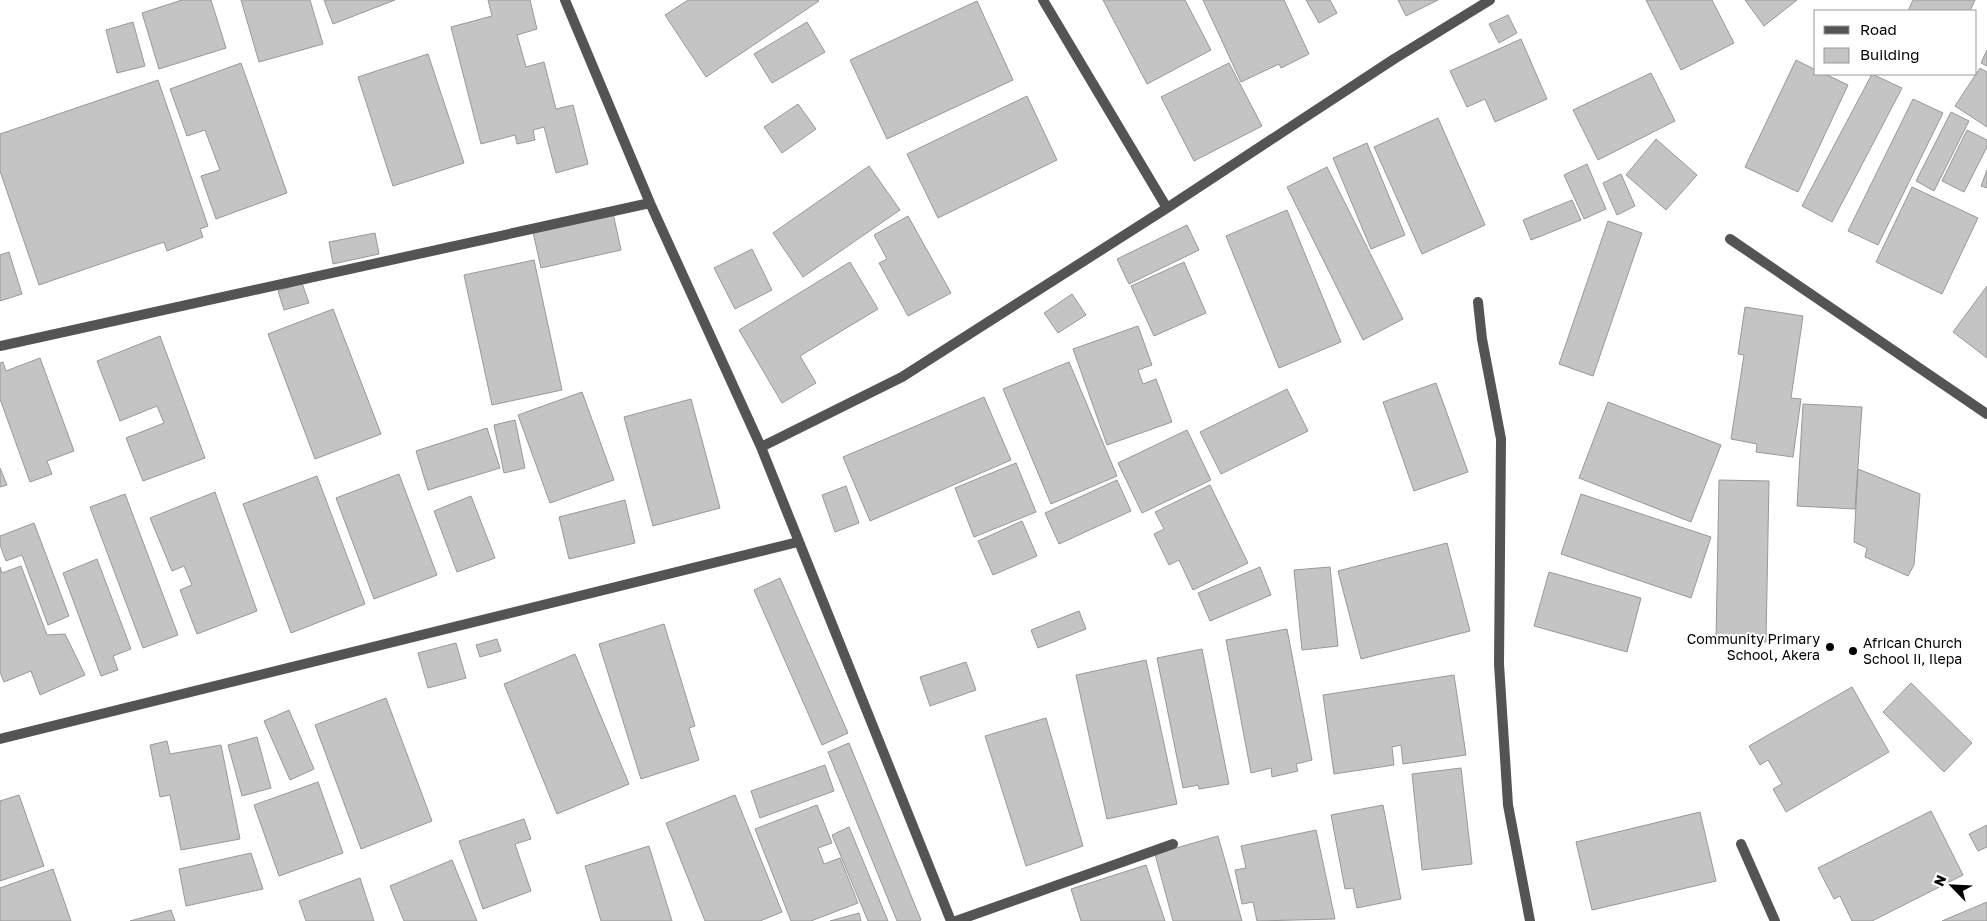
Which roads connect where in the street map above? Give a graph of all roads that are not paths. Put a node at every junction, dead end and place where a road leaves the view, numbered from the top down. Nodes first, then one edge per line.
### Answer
1 (566, 0) edge
2 (1043, 0) edge
3 (1490, 0) edge
4 (650, 203) junction
5 (1167, 208) junction
6 (1730, 238) dead end
7 (1478, 302) dead end
8 (0, 346) edge
9 (1987, 414) edge
10 (761, 447) junction
11 (798, 542) junction
12 (0, 739) edge
13 (1173, 844) dead end
14 (1741, 844) dead end
15 (951, 921) edge
16 (956, 921) edge
17 (1530, 921) edge
18 (1775, 921) edge

1 - 4 street
2 - 5 street
3 - 5 street
4 - 8 street
4 - 10 street
5 - 10 street
6 - 9 street
7 - 17 street
10 - 11 street
11 - 12 street
11 - 15 street
13 - 16 street
14 - 18 street

